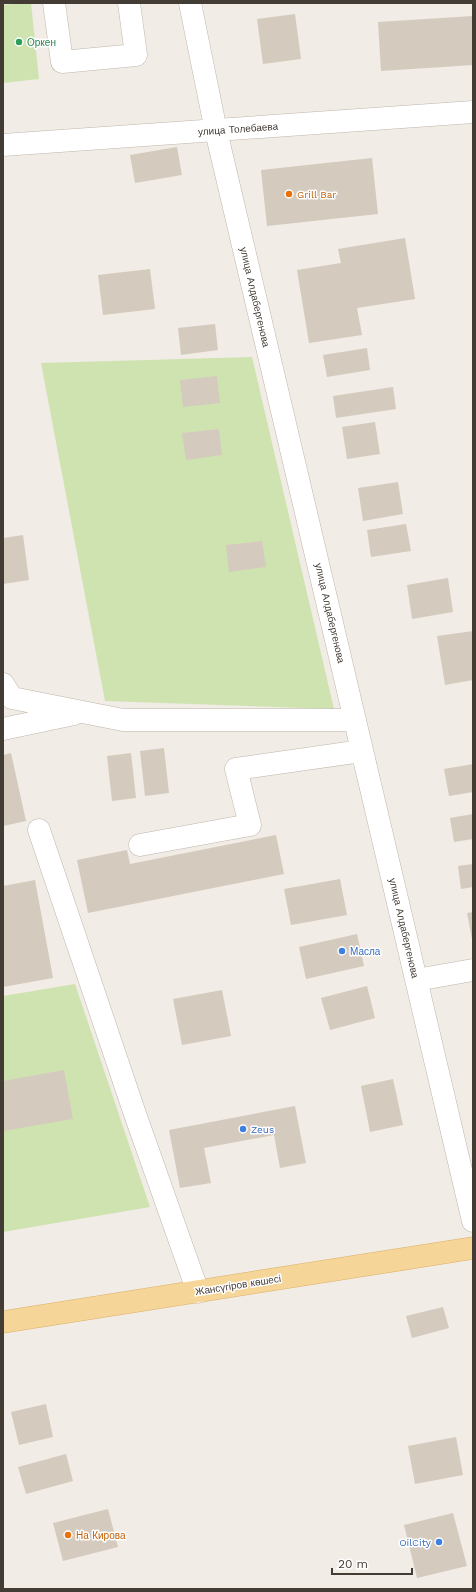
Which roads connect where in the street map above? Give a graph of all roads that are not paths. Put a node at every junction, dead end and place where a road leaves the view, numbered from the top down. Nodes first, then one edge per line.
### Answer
1 (54, 3) edge
2 (129, 3) edge
3 (190, 3) edge
4 (473, 112) edge
5 (216, 131) junction
6 (3, 145) edge
7 (3, 684) edge
8 (84, 712) junction
9 (355, 720) junction
10 (3, 729) edge
11 (362, 751) junction
12 (39, 830) dead end
13 (140, 845) dead end
14 (473, 970) edge
15 (416, 980) junction
16 (473, 1221) edge
17 (473, 1248) edge
18 (198, 1292) junction
19 (3, 1322) edge

1 - 2 street
3 - 5 street, улица Алдабергенова
4 - 5 street, улица Толебаева
5 - 6 street, улица Толебаева
5 - 9 street, улица Алдабергенова
7 - 8 street
8 - 9 street
8 - 10 street
9 - 11 street, улица Алдабергенова
11 - 13 street
11 - 15 street, улица Алдабергенова
12 - 18 street
14 - 15 street
15 - 16 street, улица Алдабергенова
17 - 18 main road, Жансүгіров көшесі
18 - 19 main road, Жансүгіров көшесі

